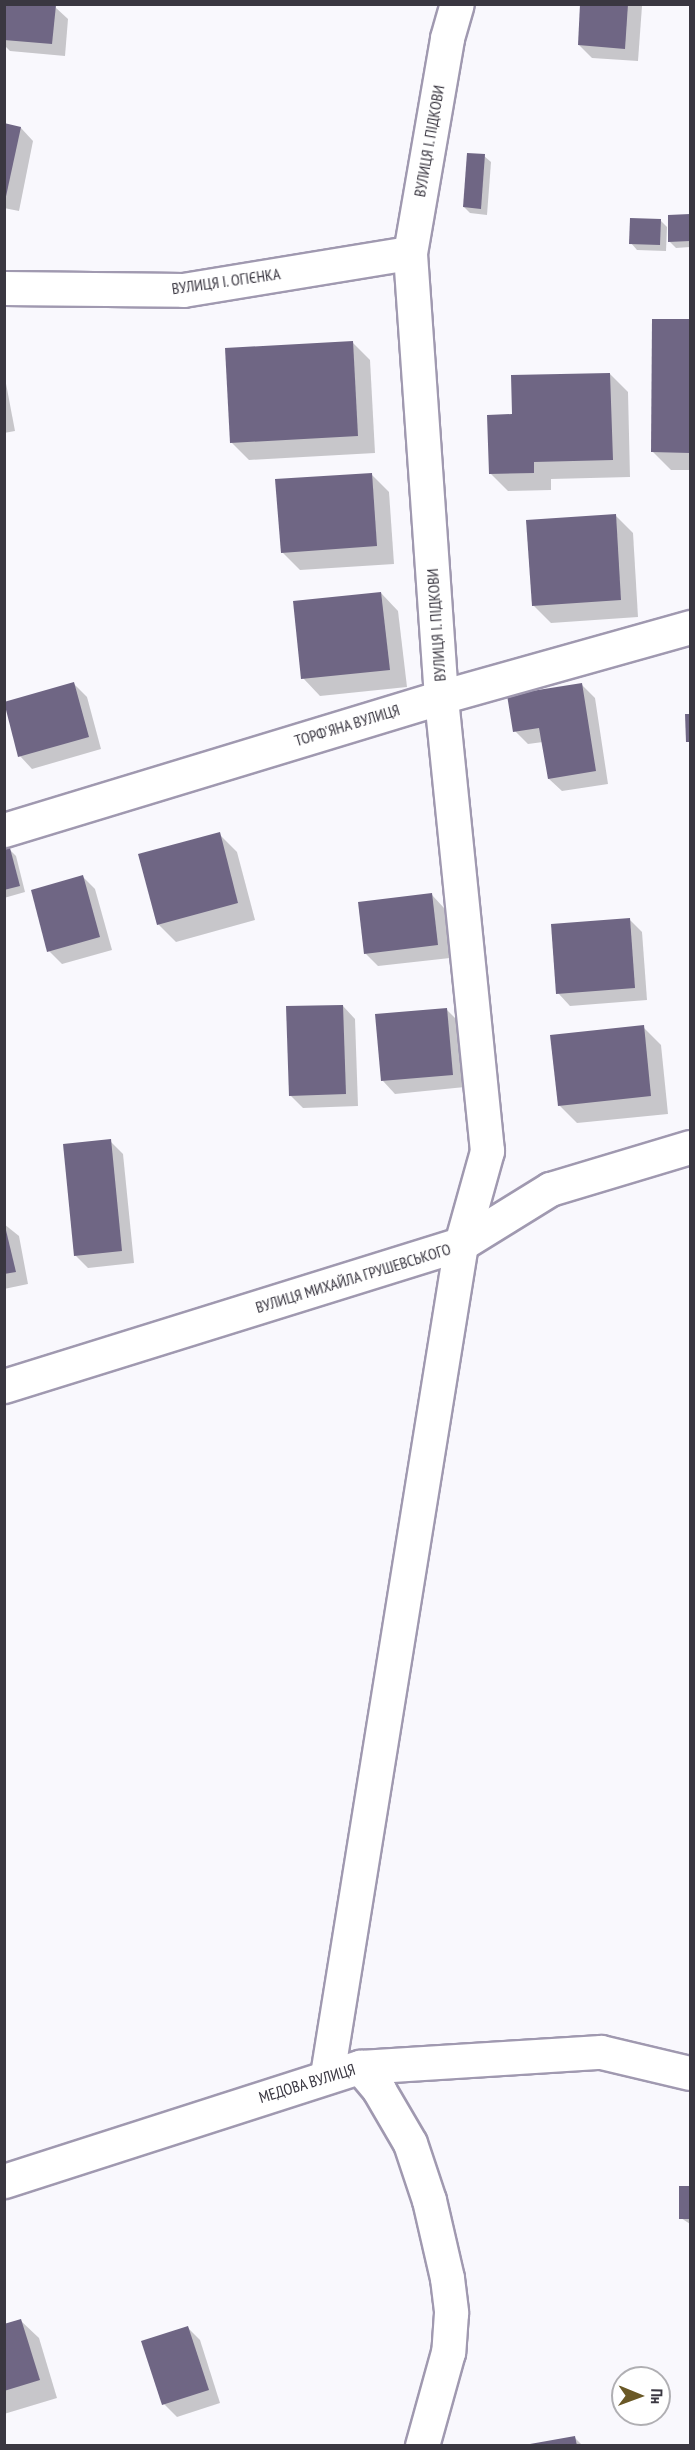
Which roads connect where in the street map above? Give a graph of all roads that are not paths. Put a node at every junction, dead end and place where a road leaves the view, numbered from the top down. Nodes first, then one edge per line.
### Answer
1 (458, 4) edge
2 (410, 253) junction
3 (4, 288) edge
4 (690, 627) edge
5 (441, 697) junction
6 (4, 830) edge
7 (690, 1147) edge
8 (461, 1244) junction
9 (4, 1386) edge
10 (360, 2067) junction
11 (690, 2073) edge
12 (327, 2075) junction
13 (4, 2181) edge
14 (422, 2445) edge

1 - 2 street, ВУЛИЦЯ І. ПІДКОВИ
2 - 3 street, ВУЛИЦЯ І. ОГІЄНКА
2 - 5 street, ВУЛИЦЯ І. ПІДКОВИ
4 - 5 street, ТОРФ'ЯНА ВУЛИЦЯ
5 - 6 street, ТОРФ'ЯНА ВУЛИЦЯ
5 - 8 street, ВУЛИЦЯ І. ПІДКОВИ
7 - 8 street, ВУЛИЦЯ МИХАЙЛА ГРУШЕВСЬКОГО
8 - 9 street, ВУЛИЦЯ МИХАЙЛА ГРУШЕВСЬКОГО
8 - 12 street, ВУЛИЦЯ І. ПІДКОВИ
10 - 11 street, МЕДОВА ВУЛИЦЯ
10 - 12 street, МЕДОВА ВУЛИЦЯ
10 - 14 street
12 - 13 street, МЕДОВА ВУЛИЦЯ

